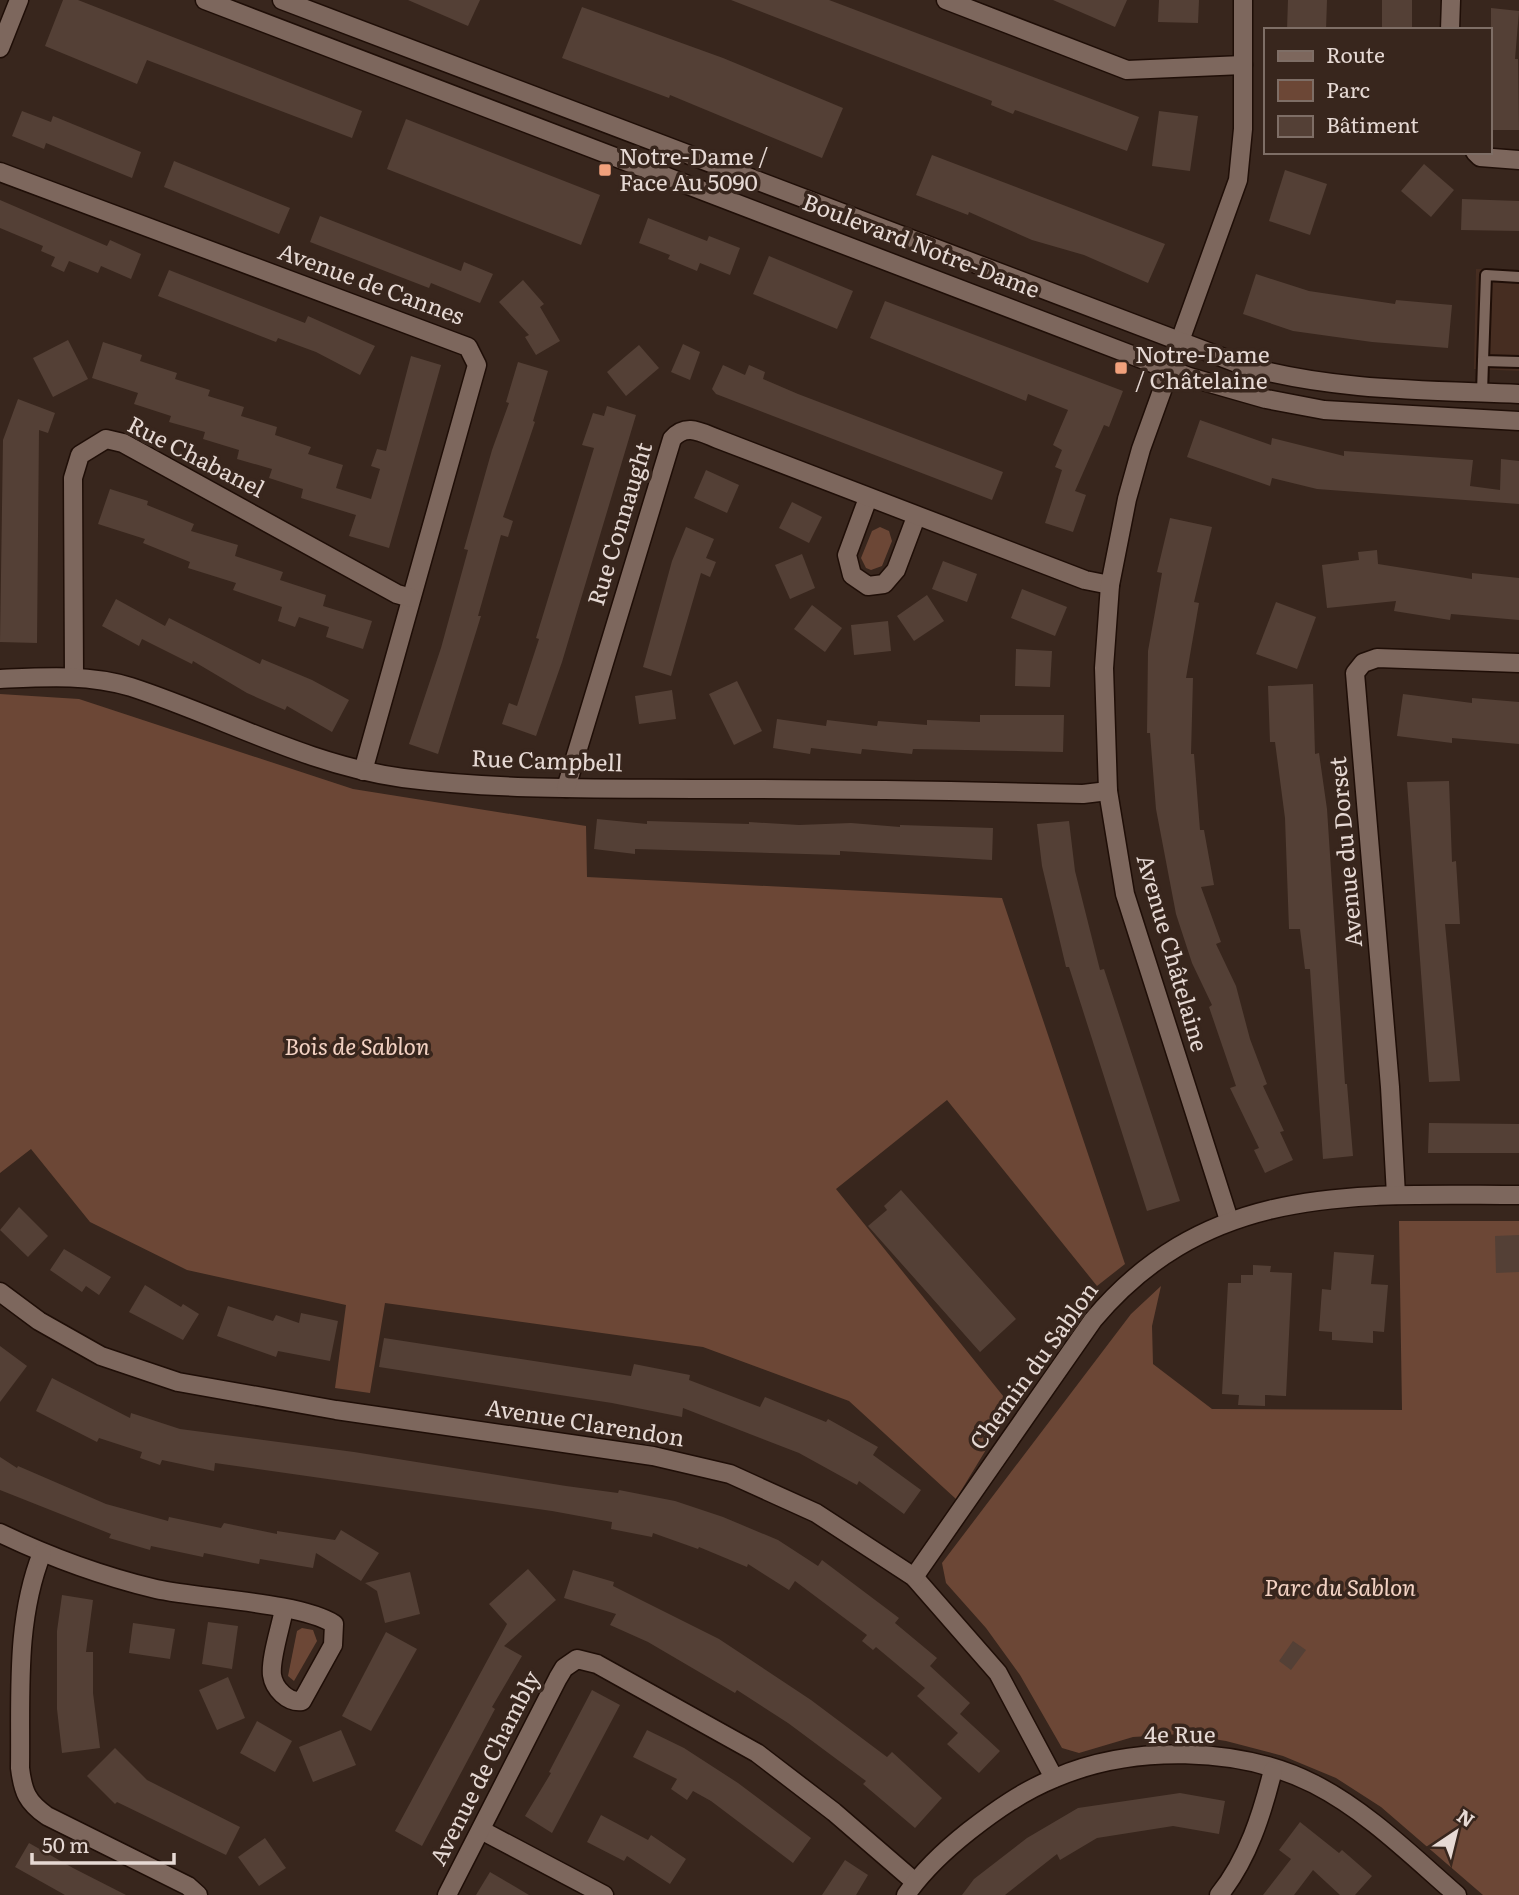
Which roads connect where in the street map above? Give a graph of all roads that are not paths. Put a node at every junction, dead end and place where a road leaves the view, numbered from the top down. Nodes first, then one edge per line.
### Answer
1 (19, 0) edge
2 (205, 0) edge
3 (282, 0) edge
4 (1243, 0) edge
5 (1451, 0) edge
6 (957, 2) edge
7 (1450, 28) edge
8 (0, 48) edge
9 (1242, 65) junction
10 (1477, 154) edge
11 (1519, 160) edge
12 (0, 172) edge
13 (1519, 276) edge
14 (1179, 343) junction
15 (1483, 361) junction
16 (1519, 362) edge
17 (1170, 370) junction
18 (1482, 393) junction
19 (1519, 394) edge
20 (1519, 421) edge
21 (869, 498) junction
22 (916, 517) junction
23 (1110, 585) junction
24 (411, 598) junction
25 (1519, 663) edge
26 (74, 676) junction
27 (0, 679) edge
28 (363, 771) junction
29 (566, 788) junction
30 (1108, 792) junction
31 (1396, 1195) junction
32 (1519, 1195) edge
33 (1229, 1220) junction
34 (0, 1292) edge
35 (0, 1533) edge
36 (42, 1553) junction
37 (914, 1577) junction
38 (284, 1609) junction
39 (1273, 1770) junction
40 (1054, 1778) junction
41 (481, 1830) junction
42 (911, 1888) edge
43 (198, 1895) edge
44 (447, 1895) edge
45 (604, 1895) edge
46 (1219, 1895) edge
47 (1457, 1895) edge

1 - 8 street
2 - 17 street, Boulevard Notre-Dame
3 - 14 street, Boulevard Notre-Dame
4 - 9 street, Avenue Châtelaine
5 - 7 street
6 - 9 street
9 - 14 street, Avenue Châtelaine
10 - 11 street
12 - 24 street, Avenue de Cannes
13 - 15 lane
14 - 17 street, Avenue Châtelaine
14 - 18 street, Boulevard Notre-Dame
15 - 16 lane
15 - 18 lane
17 - 20 street, Boulevard Notre-Dame
17 - 23 street, Avenue Châtelaine
18 - 19 street, Boulevard Notre-Dame
21 - 22 street, Rue Connaught
21 - 22 street
21 - 29 street, Rue Connaught
22 - 23 street, Rue Connaught
23 - 30 street, Avenue Châtelaine
24 - 26 street, Rue Chabanel
24 - 28 street, Avenue de Cannes
25 - 31 street, Avenue du Dorset
26 - 27 street, Rue Campbell
26 - 28 street, Rue Campbell
28 - 29 street, Rue Campbell
29 - 30 street, Rue Campbell
30 - 33 street, Avenue Châtelaine
31 - 32 street, Chemin du Sablon
31 - 33 street, Chemin du Sablon
33 - 37 street, Chemin du Sablon
34 - 37 street, Avenue Clarendon
35 - 36 street
36 - 38 street
36 - 43 street
37 - 40 street, Avenue Clarendon
38 - 38 street
39 - 40 street, 4e Rue
39 - 46 street
39 - 47 street, 4e Rue
40 - 42 street, 4e Rue
41 - 42 street, Avenue de Chambly
41 - 44 street, Avenue de Chambly
41 - 45 street

